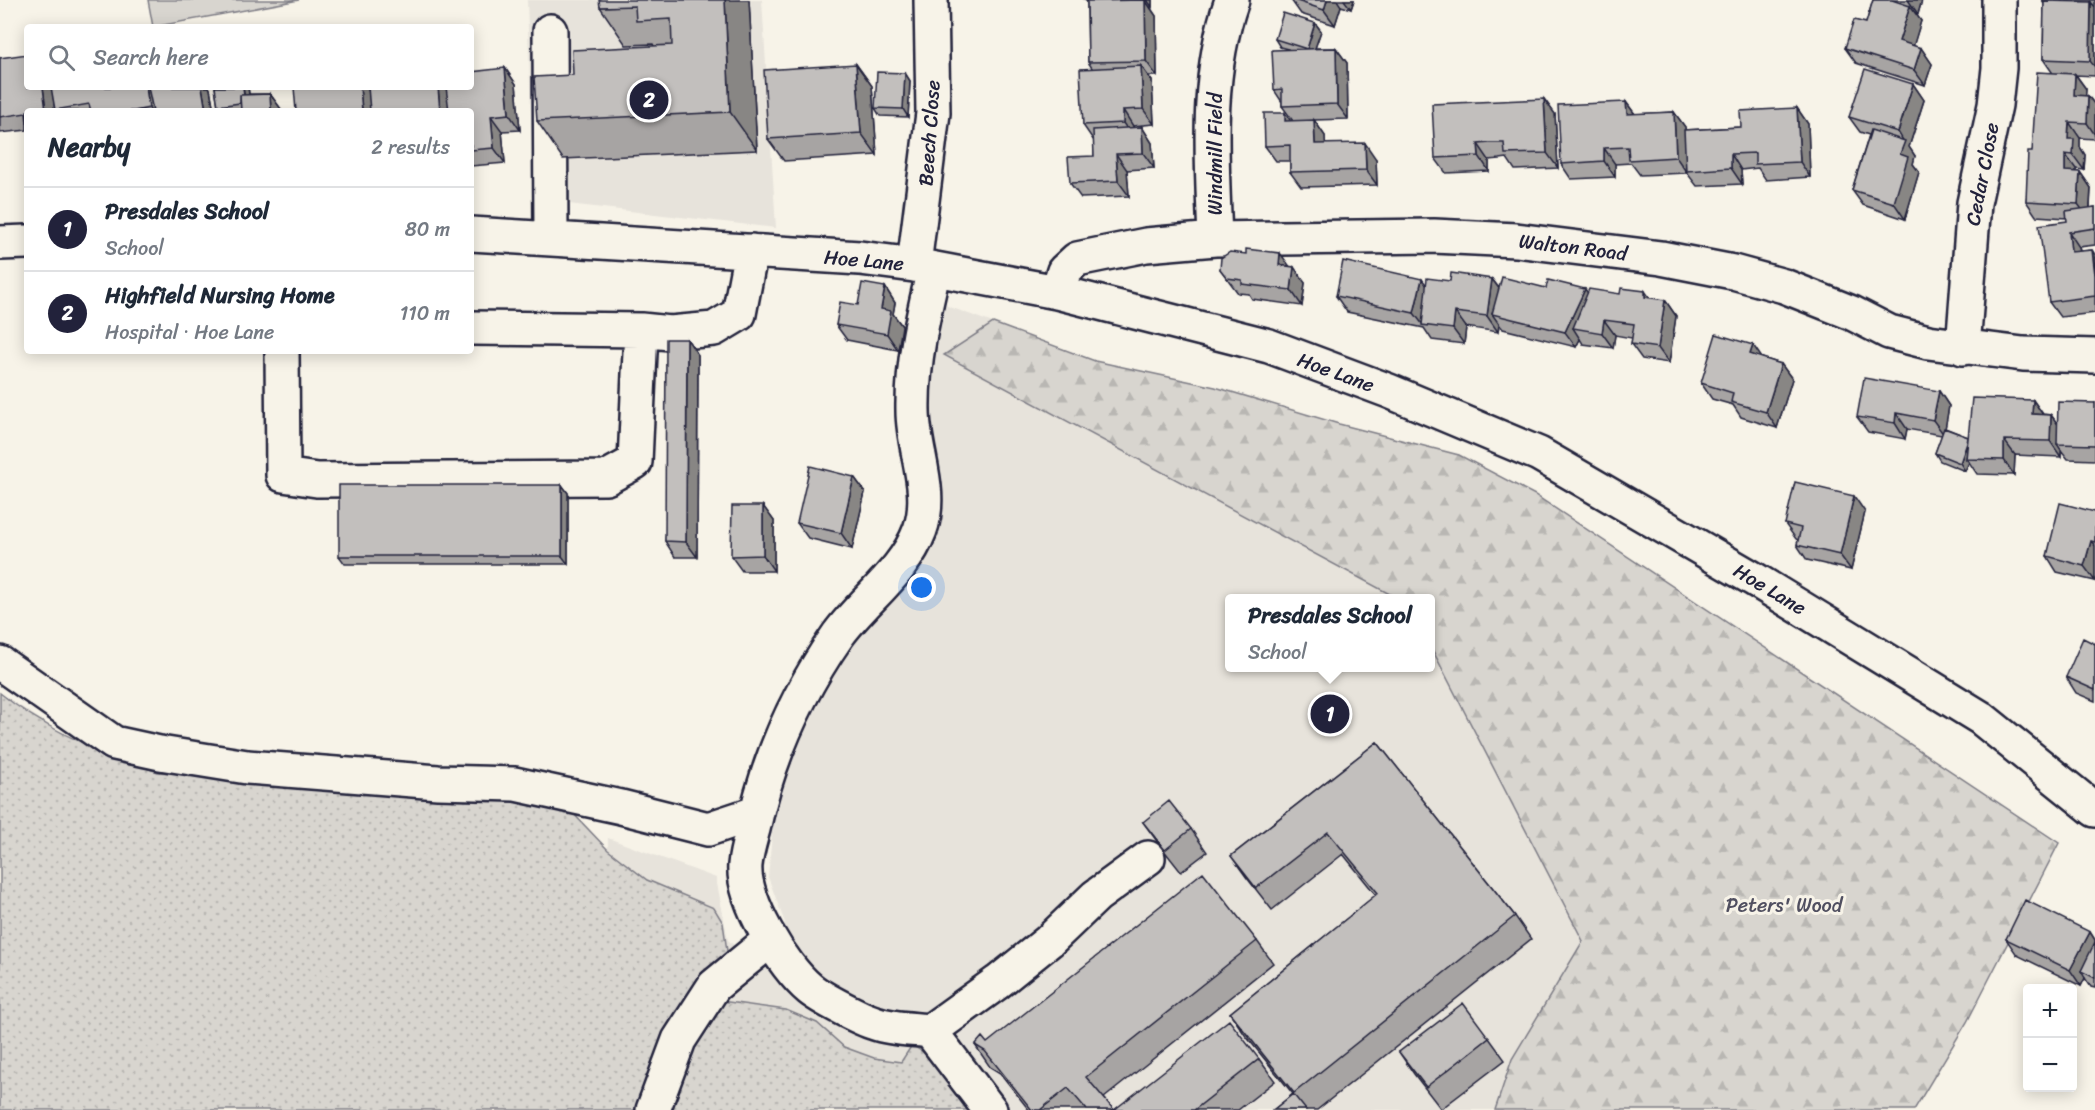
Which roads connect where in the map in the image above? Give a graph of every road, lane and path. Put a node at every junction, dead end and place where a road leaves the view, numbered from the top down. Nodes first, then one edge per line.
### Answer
1 (932, 0) edge
2 (1232, 0) edge
3 (1999, 0) edge
4 (550, 31) dead end
5 (474, 234) edge
6 (551, 239) junction
7 (1215, 239) junction
8 (24, 242) edge
9 (0, 243) edge
10 (751, 251) junction
11 (924, 267) junction
12 (1057, 292) junction
13 (474, 328) edge
14 (642, 330) junction
15 (1963, 348) junction
16 (282, 354) edge
17 (2095, 356) edge
18 (0, 663) edge
19 (2095, 810) edge
20 (756, 813) junction
21 (1148, 858) dead end
22 (770, 940) junction
23 (930, 1031) junction
24 (653, 1110) edge
25 (990, 1110) edge

1 - 11 street, Beech Close
2 - 7 street, Windmill Field
3 - 15 street, Cedar Close
4 - 6 street
5 - 6 street, Hoe Lane
6 - 10 street, Hoe Lane
7 - 12 street, Walton Road
7 - 15 street, Walton Road
8 - 9 street
10 - 11 street, Hoe Lane
10 - 14 street
11 - 12 street, Hoe Lane
11 - 20 street, Beech Close
12 - 19 street, Hoe Lane
13 - 14 street
14 - 16 street
15 - 17 street, Walton Road
18 - 20 street
20 - 22 street, Beech Close
21 - 23 street
22 - 23 street, Beech Close
22 - 24 street
23 - 25 street

